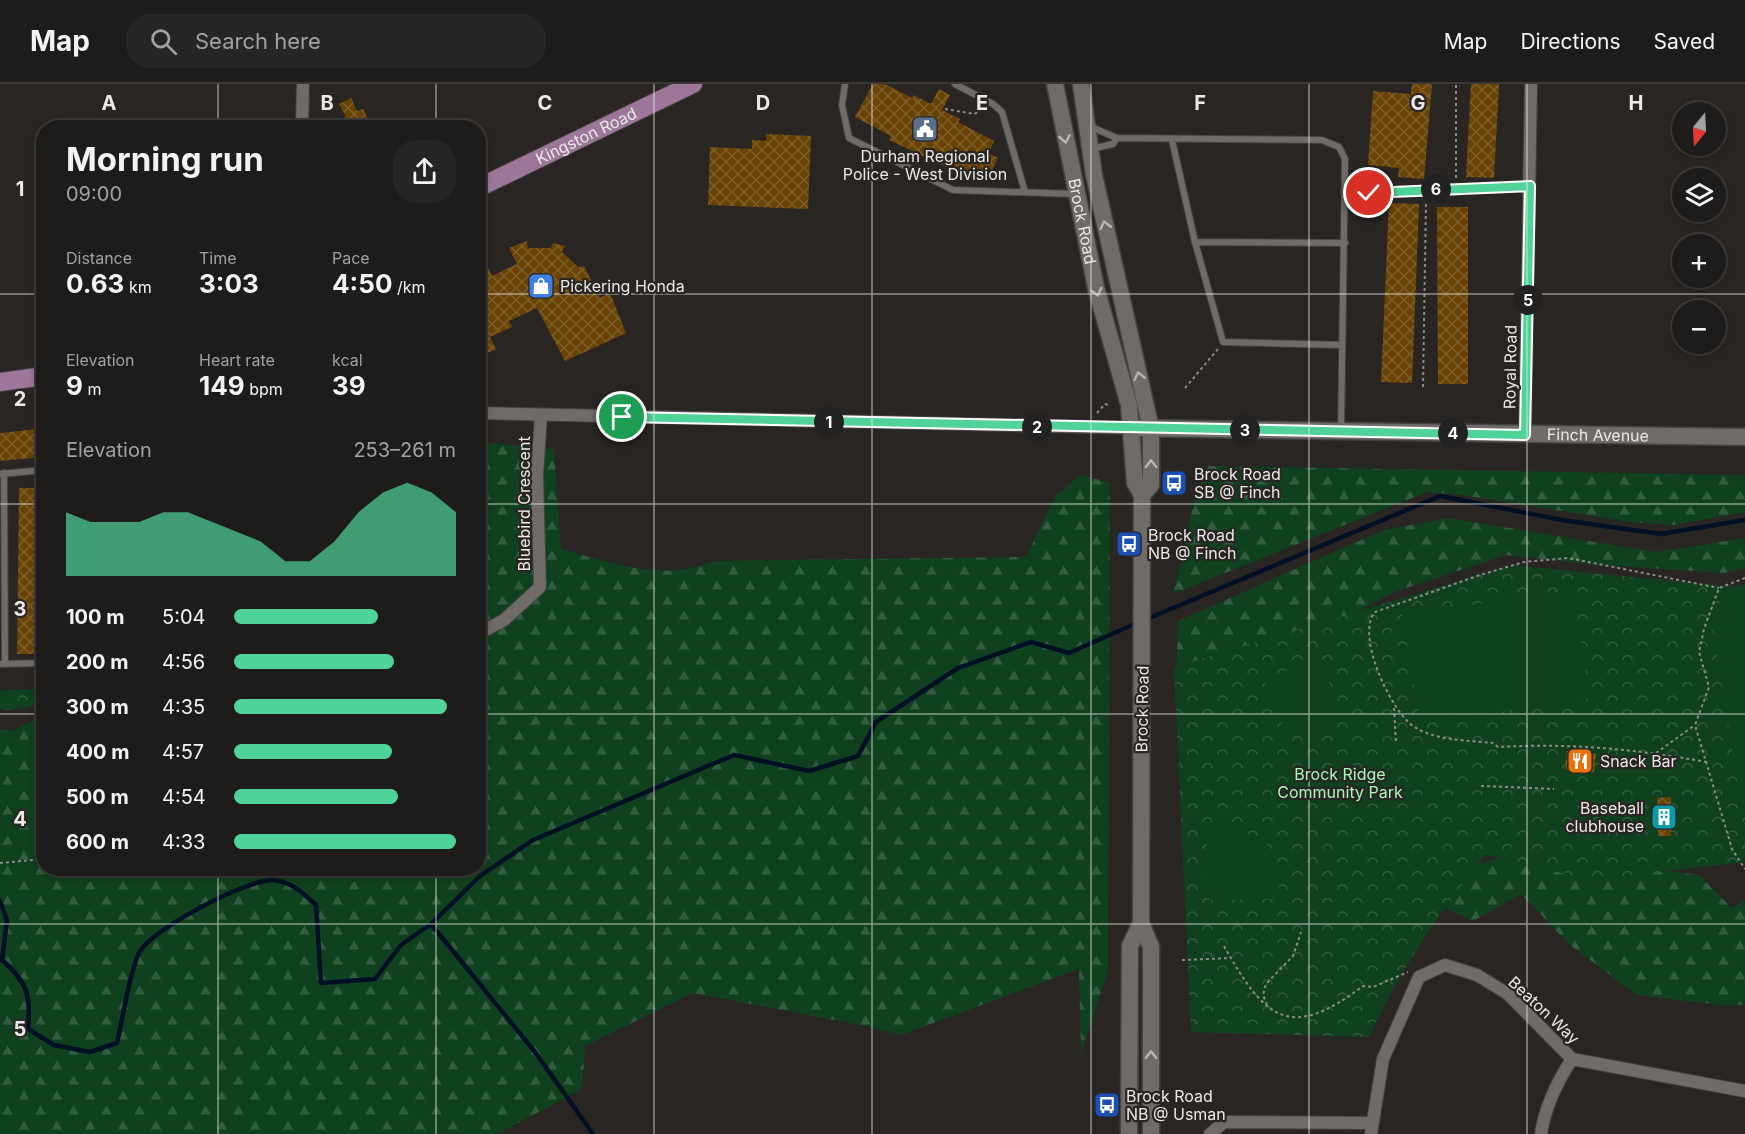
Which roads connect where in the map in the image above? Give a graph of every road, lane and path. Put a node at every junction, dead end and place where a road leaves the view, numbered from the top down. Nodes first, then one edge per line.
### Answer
1 (303, 84) edge
2 (693, 84) edge
3 (845, 84) edge
4 (955, 84) edge
5 (1055, 84) edge
6 (1081, 84) edge
7 (1456, 84) edge
8 (1531, 84) edge
9 (993, 104) junction
10 (945, 109) dead end
11 (302, 120) edge
12 (1085, 124) junction
13 (1117, 138) junction
14 (1172, 140) junction
15 (1090, 149) junction
16 (486, 184) edge
17 (1530, 186) junction
18 (1456, 187) junction
19 (1426, 189) junction
20 (1025, 192) junction
21 (1369, 193) dead end
22 (1075, 194) junction
23 (1195, 242) junction
24 (1345, 243) junction
25 (1223, 342) junction
26 (1342, 345) junction
27 (36, 377) edge
28 (0, 382) edge
29 (1423, 387) dead end
30 (1185, 388) dead end
31 (486, 414) edge
32 (541, 415) junction
33 (1133, 428) junction
34 (1151, 429) junction
35 (1341, 431) junction
36 (1525, 435) junction
37 (1745, 437) edge
38 (36, 471) edge
39 (2, 473) edge
40 (1142, 495) junction
41 (1745, 578) edge
42 (1719, 588) junction
43 (486, 630) edge
44 (36, 663) edge
45 (3, 664) edge
46 (1394, 705) junction
47 (1695, 725) junction
48 (1396, 743) dead end
49 (1656, 753) junction
50 (1707, 762) junction
51 (1481, 786) dead end
52 (1554, 789) dead end
53 (36, 860) edge
54 (0, 863) edge
55 (1745, 869) edge
56 (1141, 923) junction
57 (1301, 933) dead end
58 (1224, 946) dead end
59 (1231, 957) junction
60 (1182, 960) dead end
61 (1408, 972) dead end
62 (1268, 1008) junction
63 (1572, 1059) junction
64 (1745, 1091) edge
65 (1371, 1129) edge
66 (1129, 1134) edge
67 (1151, 1134) edge
68 (1210, 1134) edge
69 (1541, 1134) edge

1 - 11 street
2 - 16 main road, Kingston Road
3 - 20 lane
4 - 9 lane
5 -> 22 main road, Brock Road
6 - 12 main road, Brock Road
7 - 18 path
8 - 17 street, Royal Road
9 - 10 path
9 - 20 lane
12 - 13 lane
12 - 15 main road, Brock Road
13 - 14 lane
13 - 15 lane
14 - 23 lane
14 - 24 lane
34 -> 15 main road, Brock Road
17 - 18 lane
17 - 36 street, Royal Road
18 - 19 lane
19 - 21 lane
19 - 29 path
20 - 22 lane
22 -> 33 main road, Brock Road
23 - 24 lane
23 - 25 lane
24 - 26 lane
25 - 26 lane
25 - 30 path
26 - 35 lane
27 - 28 main road
31 - 32 street, Finch Avenue
32 - 33 street, Finch Avenue
32 - 43 street, Bluebird Crescent
33 - 34 main road, Finch Avenue
33 - 40 main road, Brock Road
34 - 35 main road, Finch Avenue
40 -> 34 main road, Brock Road
35 - 36 main road, Finch Avenue
36 - 37 main road, Finch Avenue
38 - 39 lane
39 - 45 lane
40 - 56 main road, Brock Road
41 - 42 path
42 - 46 path
42 - 47 path
44 - 45 lane
46 - 48 path
46 - 49 path
47 - 49 path
47 - 50 path
49 - 50 path
50 - 55 path
51 - 52 path
53 - 54 path
56 - 66 main road, Brock Road
67 -> 56 main road, Brock Road
57 - 62 path
58 - 59 path
59 - 60 path
59 - 62 path
61 - 62 path
63 - 64 street, Beaton Way
63 - 65 street, Beaton Way
63 - 69 street
65 - 68 street

